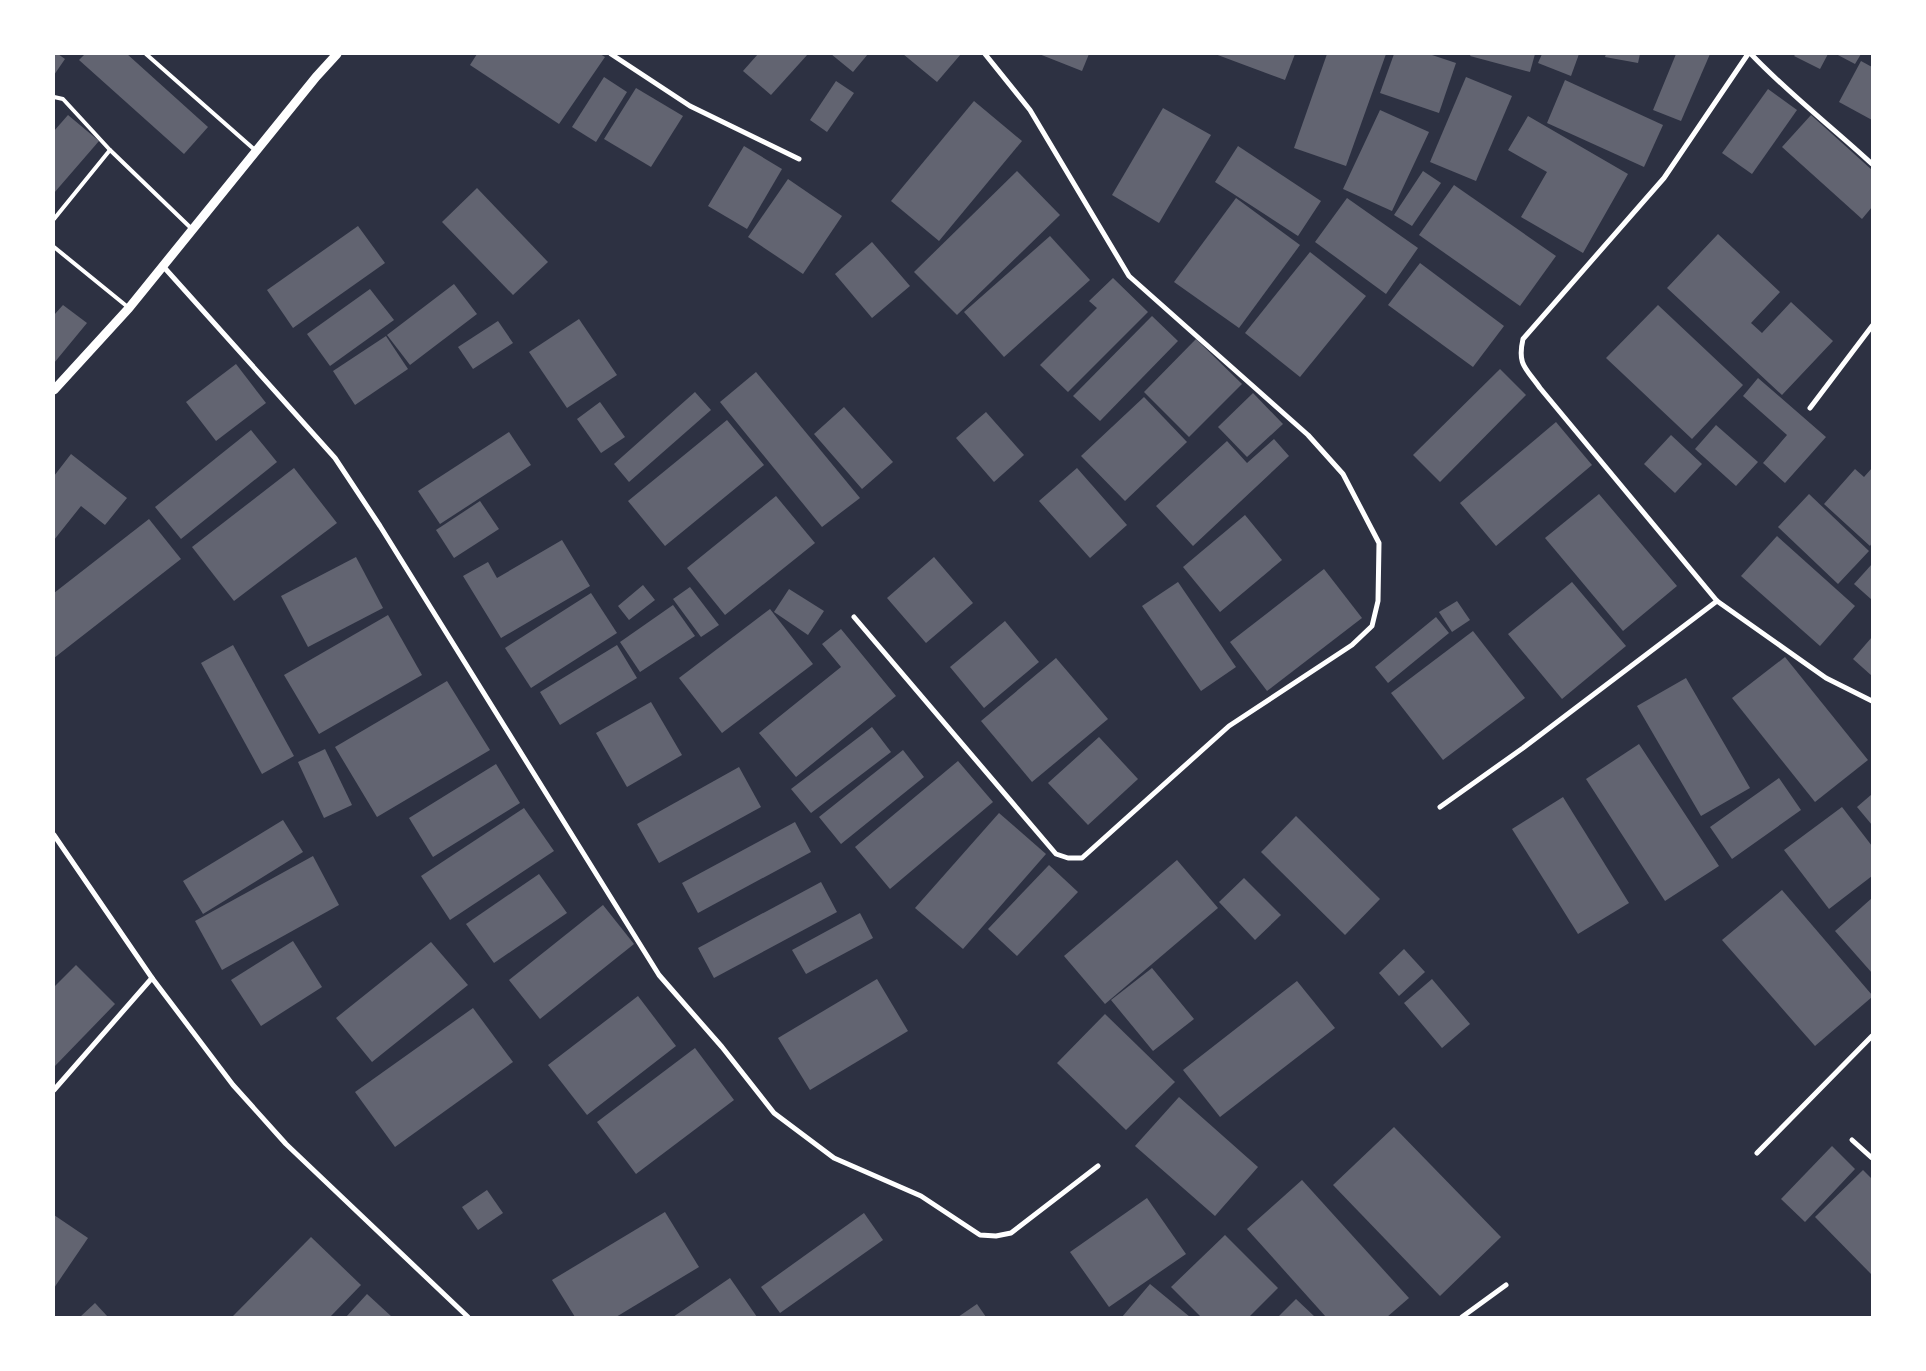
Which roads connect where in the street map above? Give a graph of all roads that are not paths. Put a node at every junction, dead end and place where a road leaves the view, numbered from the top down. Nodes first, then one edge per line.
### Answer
1 (146, 54) edge
2 (337, 54) edge
3 (611, 54) edge
4 (986, 54) edge
5 (1749, 54) edge
6 (54, 97) edge
7 (110, 150) junction
8 (256, 151) junction
9 (798, 159) dead end
10 (1872, 164) edge
11 (54, 219) edge
12 (193, 230) junction
13 (54, 247) edge
14 (162, 265) junction
15 (129, 308) junction
16 (1872, 326) edge
17 (54, 390) edge
18 (1810, 408) dead end
19 (1718, 601) junction
20 (854, 617) dead end
21 (1872, 701) edge
22 (1440, 807) dead end
23 (54, 834) edge
24 (152, 978) junction
25 (1872, 1036) edge
26 (54, 1090) edge
27 (1852, 1140) dead end
28 (1756, 1153) dead end
29 (1872, 1158) edge
30 (1098, 1166) dead end
31 (1506, 1285) dead end
32 (468, 1317) edge
33 (1462, 1317) edge

1 - 8 lane
2 - 8 street
3 - 9 street
4 - 20 street
5 - 10 street
5 - 19 street
6 - 7 lane
7 - 11 lane
7 - 12 lane
8 - 12 street
12 - 14 street
13 - 15 lane
14 - 15 street
14 - 30 street
15 - 17 street
16 - 18 street
19 - 21 street
19 - 22 street
23 - 24 street
24 - 26 street
24 - 32 street
25 - 28 street
27 - 29 street
31 - 33 street

